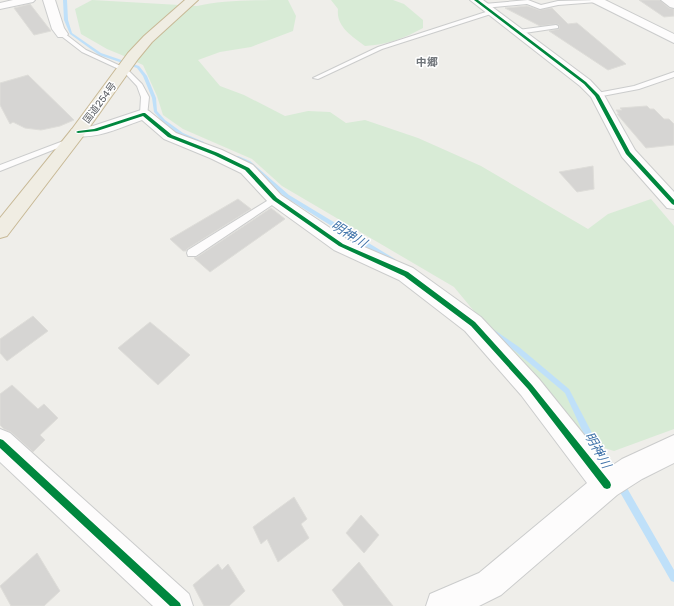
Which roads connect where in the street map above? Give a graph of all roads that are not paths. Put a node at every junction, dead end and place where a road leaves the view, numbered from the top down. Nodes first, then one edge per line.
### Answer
1 (29, 0) edge
2 (49, 0) edge
3 (192, 0) edge
4 (597, 0) edge
5 (667, 0) edge
6 (674, 5) edge
7 (0, 6) edge
8 (484, 6) edge
9 (556, 27) dead end
10 (518, 32) junction
11 (62, 34) joint
12 (674, 39) edge
13 (129, 63) junction
14 (674, 74) edge
15 (316, 78) dead end
16 (597, 95) junction
17 (144, 114) junction
18 (74, 137) junction
19 (0, 168) edge
20 (275, 199) junction
21 (674, 203) edge
22 (0, 231) edge
23 (192, 253) dead end
24 (0, 443) edge
25 (674, 448) edge
26 (619, 478) junction
27 (177, 606) edge
28 (442, 606) edge

1 - 7 street
2 - 11 street
3 - 13 highway, 国道254号
4 - 8 lane
4 - 12 street
5 - 6 street
8 - 10 street
8 - 15 lane
9 - 10 lane
10 - 16 street
11 - 13 lane
13 - 17 lane
13 - 18 highway, 国道254号
14 - 16 lane
16 - 21 street
17 - 18 street
17 - 20 street
18 - 19 lane
18 - 22 highway, 国道254号
20 - 23 lane
20 - 26 street
24 - 27 street
25 - 26 street
26 - 28 street

